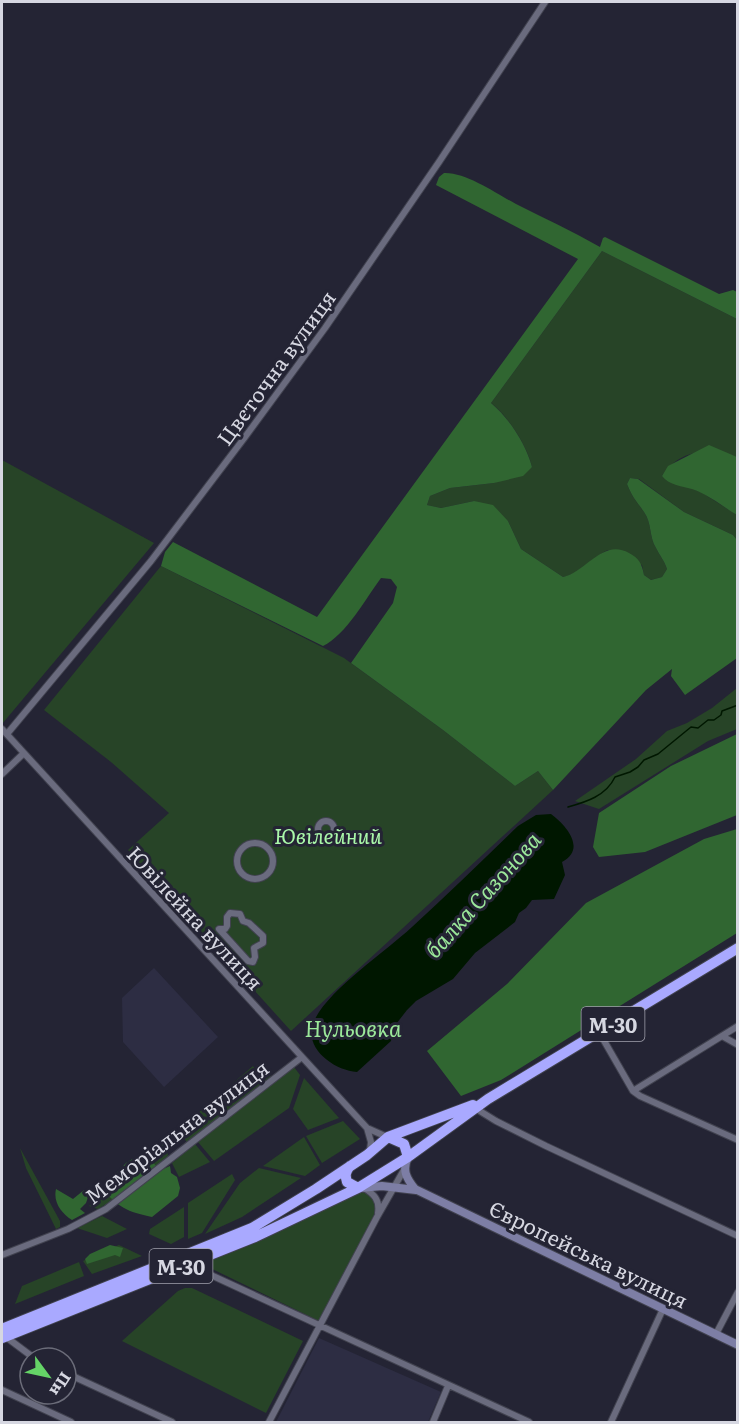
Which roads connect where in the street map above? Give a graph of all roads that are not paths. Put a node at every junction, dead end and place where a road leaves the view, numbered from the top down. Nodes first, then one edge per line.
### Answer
1 (545, 2) edge
2 (4, 731) edge
3 (24, 753) junction
4 (2, 774) edge
5 (273, 864) joint
6 (233, 913) joint
7 (738, 948) edge
8 (738, 1026) edge
9 (599, 1032) junction
10 (723, 1036) junction
11 (738, 1045) edge
12 (302, 1057) junction
13 (633, 1091) junction
14 (488, 1099) junction
15 (475, 1108) junction
16 (366, 1128) junction
17 (388, 1137) junction
18 (738, 1140) edge
19 (367, 1155) junction
20 (408, 1156) junction
21 (350, 1166) junction
22 (405, 1168) junction
23 (393, 1187) junction
24 (361, 1188) junction
25 (425, 1193) junction
26 (377, 1217) junction
27 (738, 1236) edge
28 (2, 1256) edge
29 (187, 1264) junction
30 (738, 1292) edge
31 (663, 1309) junction
32 (319, 1327) junction
33 (3, 1334) edge
34 (716, 1334) junction
35 (738, 1345) edge
36 (18, 1346) edge
37 (78, 1379) edge
38 (448, 1386) junction
39 (2, 1390) edge
40 (71, 1422) edge
41 (172, 1422) edge
42 (269, 1422) edge
43 (433, 1422) edge
44 (529, 1422) edge
45 (610, 1422) edge

1 - 2 street, Цвєточна вулиця
2 - 3 street, Ювілейна вулиця
3 - 4 street
3 - 12 street, Ювілейна вулиця
5 - 5 street
6 - 6 street
7 - 9 highway, М-30
8 - 10 street
9 - 13 street
9 - 14 highway, М-30
10 - 11 street
10 - 13 street
12 - 16 street, Ювілейна вулиця
12 - 28 street, Меморіальна вулиця
13 - 18 street
14 - 15 highway, М-30
14 - 17 highway, М-30
15 - 20 highway, М-30
15 - 27 street
16 - 17 street, Ювілейна вулиця
16 - 19 street
17 - 19 highway, М-30
17 - 20 highway
19 - 21 highway, М-30
20 - 22 street
20 - 24 highway, М-30
21 - 24 highway
21 - 33 highway, М-30
22 - 23 street
22 - 25 street, Європейська вулиця
23 - 24 street, Європейська вулиця
23 - 25 street, Європейська вулиця
23 - 26 street
24 - 26 street
24 - 29 highway, М-30
25 - 31 street, Європейська вулиця
26 - 32 street
29 - 32 street
29 - 33 highway, М-30
30 - 34 street
31 - 34 street, Європейська вулиця
31 - 45 street
32 - 38 street
32 - 42 street
33 - 36 street
34 - 35 street, Європейська вулиця
37 - 41 street
38 - 43 street
38 - 44 street
39 - 40 street

